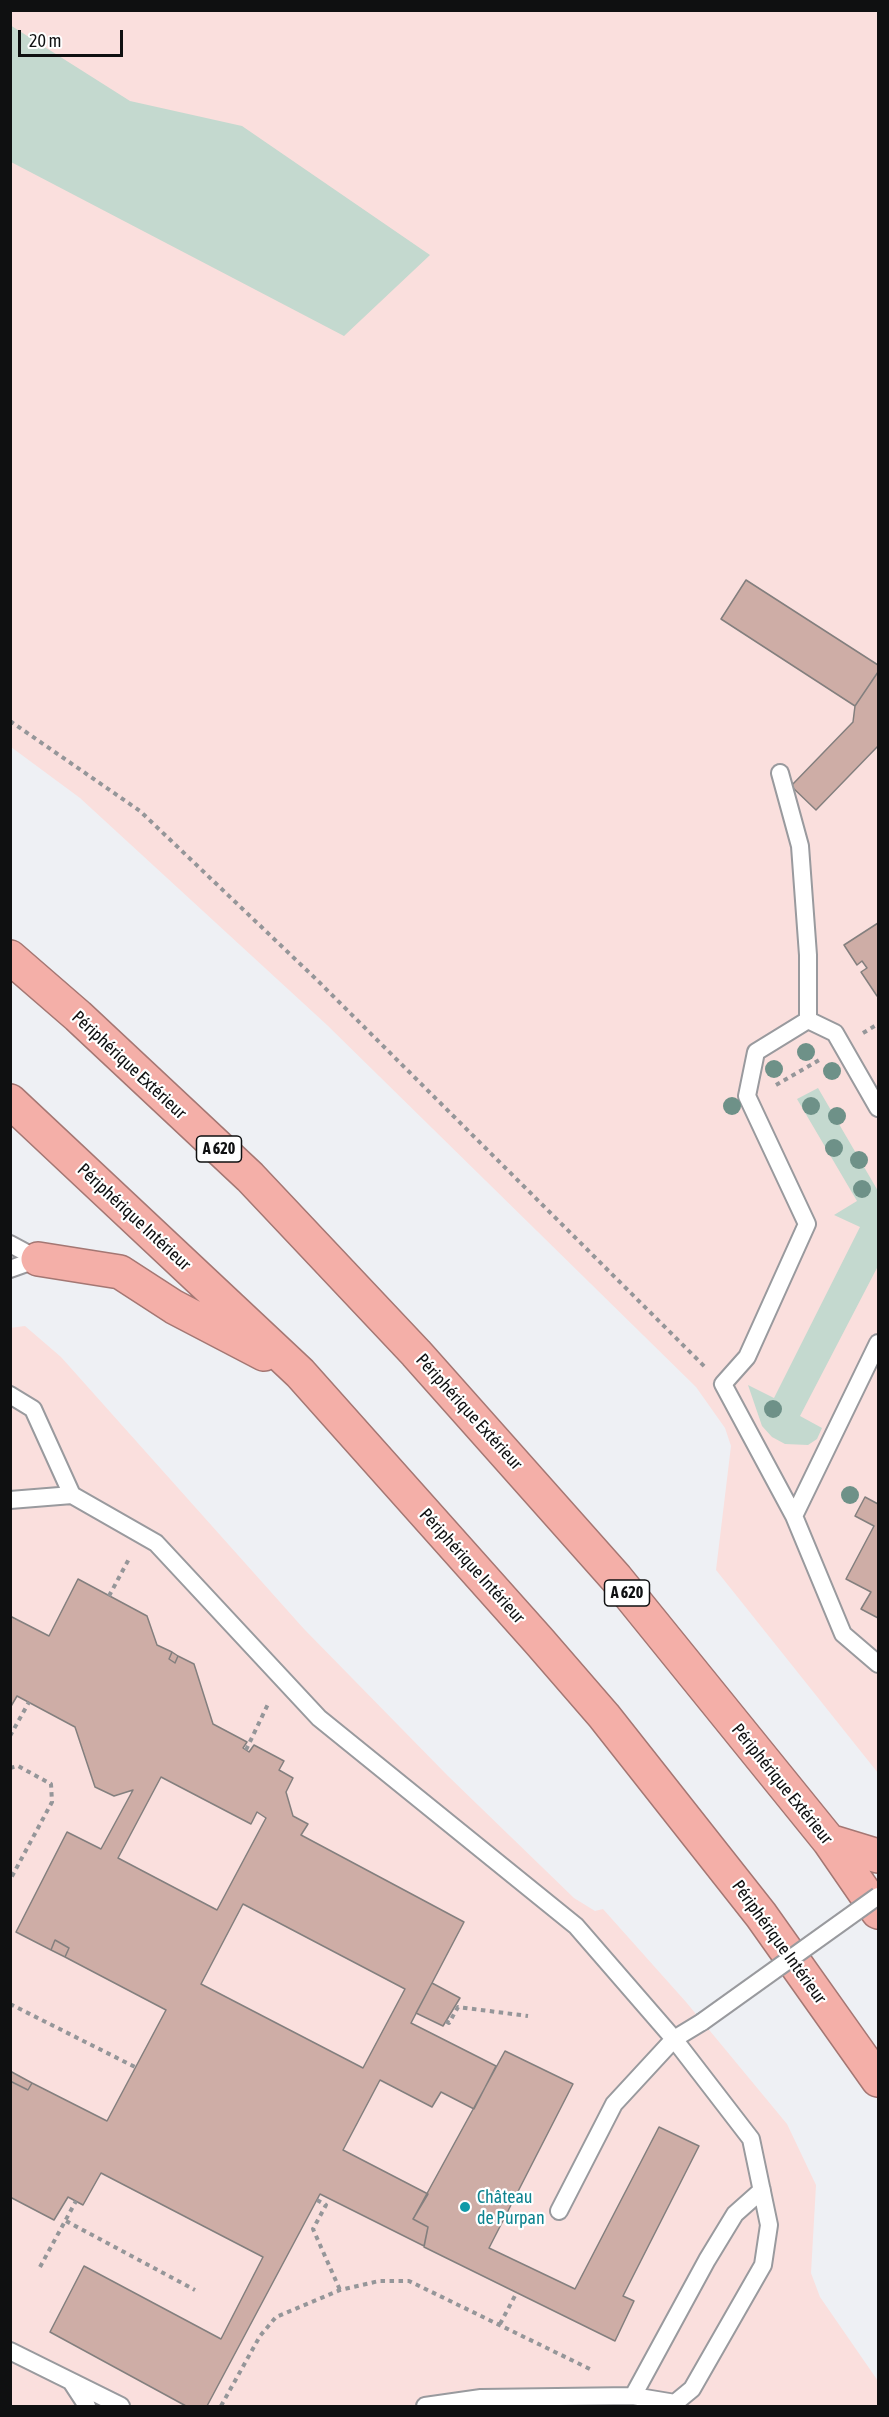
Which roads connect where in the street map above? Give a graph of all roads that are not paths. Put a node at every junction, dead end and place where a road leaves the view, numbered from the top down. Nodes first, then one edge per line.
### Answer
1 (780, 773) dead end
2 (10, 957) edge
3 (808, 1020) junction
4 (10, 1101) edge
5 (879, 1108) edge
6 (20, 1257) edge
7 (879, 1343) edge
8 (300, 1373) junction
9 (10, 1395) edge
10 (72, 1495) junction
11 (10, 1500) edge
12 (794, 1516) junction
13 (879, 1664) edge
14 (829, 1841) junction
15 (879, 1856) edge
16 (879, 1896) edge
17 (879, 1912) edge
18 (674, 2040) junction
19 (879, 2080) edge
20 (762, 2190) junction
21 (559, 2211) dead end
22 (10, 2351) edge
23 (71, 2382) junction
24 (633, 2396) junction
25 (676, 2405) edge
26 (87, 2406) edge
27 (121, 2406) edge
28 (424, 2406) edge

1 - 3 lane
2 - 14 highway, Périphérique Extérieur / A 620
3 - 5 lane
3 - 12 lane
4 - 8 highway, Périphérique Intérieur
6 - 8 highway
7 - 12 lane
8 - 19 highway, Périphérique Intérieur
9 - 10 lane
10 - 11 lane
10 - 18 lane
12 - 13 lane
14 - 15 highway
14 - 17 highway, Périphérique Extérieur / A 620
16 - 18 lane, bridge
18 - 20 lane
18 - 21 lane
20 - 24 lane
20 - 25 lane
22 - 23 lane
23 - 26 lane
23 - 27 lane
24 - 25 lane
24 - 28 lane

